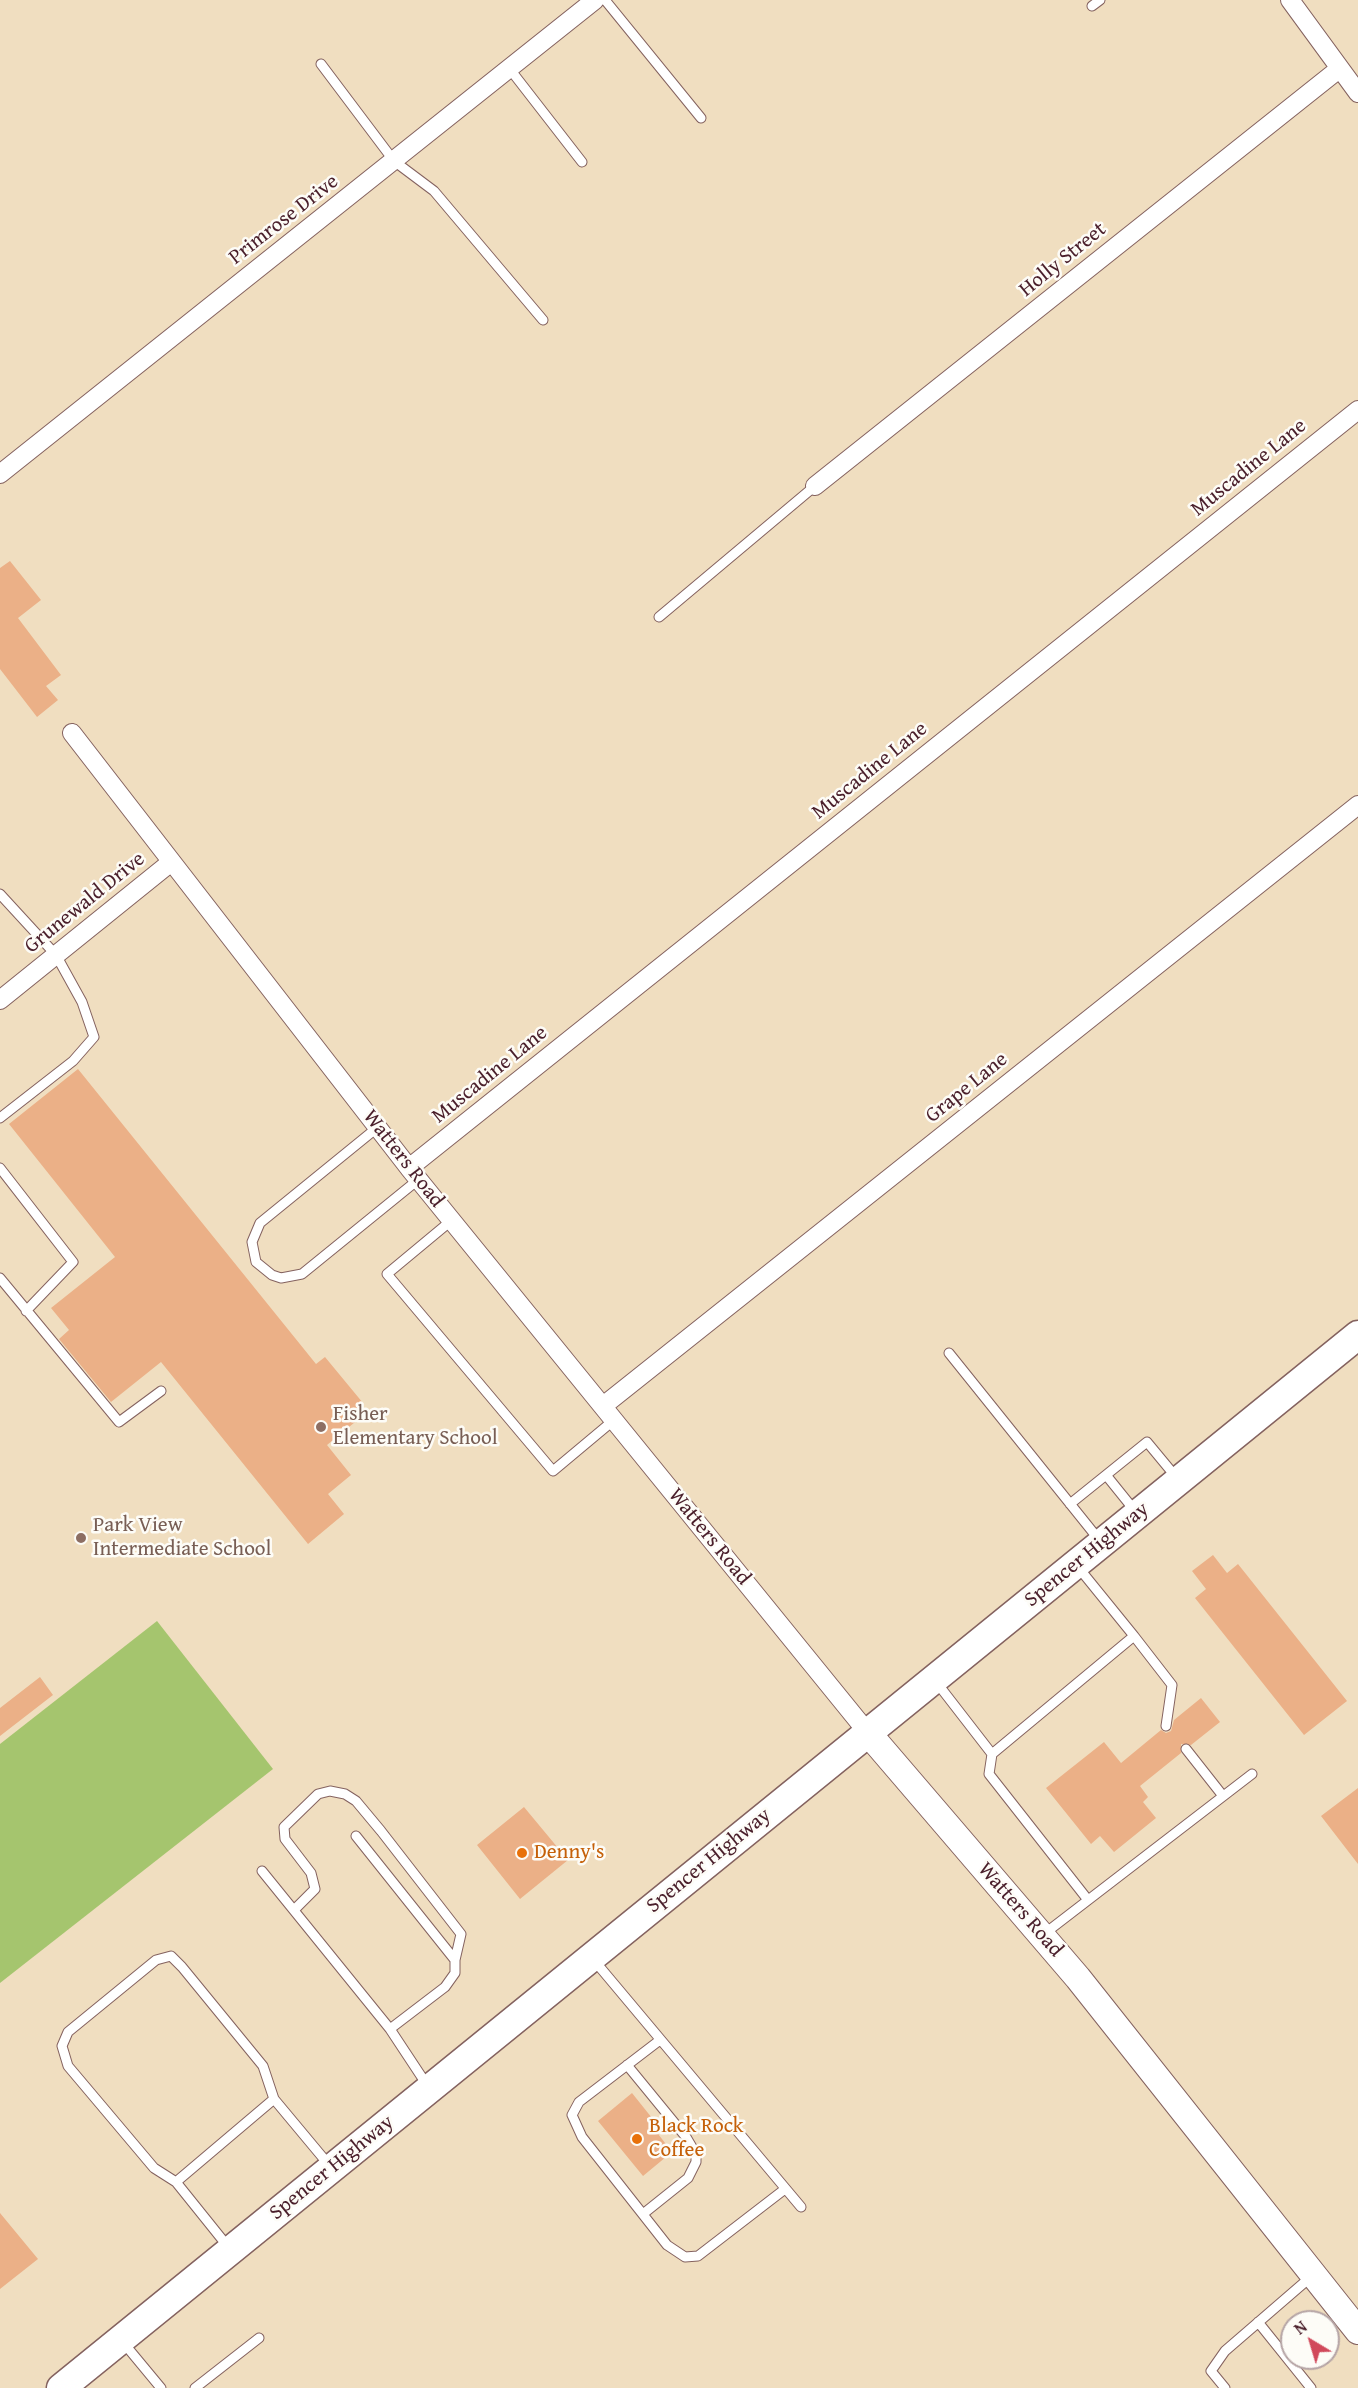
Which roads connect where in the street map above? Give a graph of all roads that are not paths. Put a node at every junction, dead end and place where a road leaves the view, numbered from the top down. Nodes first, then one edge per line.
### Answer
1 (595, 0) edge
2 (605, 0) edge
3 (1290, 0) edge
4 (321, 64) dead end
5 (509, 68) junction
6 (1339, 69) junction
7 (1358, 93) edge
8 (700, 118) dead end
9 (394, 161) junction
10 (582, 162) dead end
11 (543, 320) dead end
12 (1358, 410) edge
13 (0, 474) edge
14 (816, 486) joint
15 (659, 617) dead end
16 (72, 733) dead end
17 (1358, 805) edge
18 (170, 863) junction
19 (0, 894) edge
20 (56, 955) junction
21 (0, 1000) edge
22 (0, 1118) edge
23 (378, 1127) junction
24 (0, 1168) edge
25 (414, 1173) junction
26 (452, 1220) junction
27 (0, 1278) edge
28 (26, 1311) junction
29 (1358, 1335) edge
30 (949, 1353) dead end
31 (161, 1391) dead end
32 (609, 1413) junction
33 (1106, 1475) junction
34 (1179, 1481) junction
35 (1070, 1504) junction
36 (1137, 1514) junction
37 (1101, 1543) junction
38 (1076, 1564) junction
39 (1134, 1636) junction
40 (934, 1679) junction
41 (1166, 1726) dead end
42 (868, 1733) junction
43 (1186, 1749) dead end
44 (992, 1754) junction
45 (1252, 1774) dead end
46 (1223, 1796) junction
47 (356, 1836) dead end
48 (262, 1871) dead end
49 (1088, 1900) junction
50 (294, 1910) junction
51 (1042, 1936) junction
52 (591, 1958) junction
53 (455, 1960) junction
54 (390, 2029) junction
55 (660, 2040) junction
56 (627, 2065) junction
57 (430, 2088) junction
58 (274, 2098) junction
59 (332, 2168) junction
60 (177, 2182) junction
61 (785, 2188) junction
62 (801, 2207) dead end
63 (644, 2214) junction
64 (230, 2250) junction
65 (1314, 2275) junction
66 (1258, 2322) junction
67 (1358, 2331) edge
68 (259, 2338) dead end
69 (121, 2339) junction
70 (61, 2388) edge
71 (161, 2388) edge
72 (195, 2388) edge
73 (1225, 2388) edge
74 (1311, 2388) edge

1 - 5 street, Primrose Drive
2 - 8 lane
3 - 6 street
4 - 9 lane
5 - 9 street, Primrose Drive
5 - 10 lane
6 - 7 street
6 - 14 street, Holly Street
9 - 11 lane
9 - 13 street, Primrose Drive
12 - 25 street, Muscadine Lane
14 - 15 lane
16 - 18 street, Watters Road
17 - 32 street, Grape Lane
18 - 20 street, Grunewald Drive
18 - 23 street, Watters Road
19 - 20 lane
20 - 21 street, Grunewald Drive
20 - 22 lane
23 - 25 street, Watters Road
23 - 25 lane
24 - 28 lane
25 - 26 street, Watters Road
26 - 32 street, Watters Road
26 - 32 lane
27 - 28 lane
28 - 31 lane
29 - 34 main road, Spencer Highway
30 - 35 lane
32 - 42 street, Watters Road
33 - 34 lane
33 - 35 lane
33 - 36 lane
34 - 36 main road, Spencer Highway
35 - 37 lane
36 - 37 main road, Spencer Highway
37 - 38 main road, Spencer Highway
38 - 39 lane
38 - 40 main road, Spencer Highway
39 - 41 lane
39 - 44 lane
40 - 42 main road, Spencer Highway
40 - 44 lane
42 - 51 street, Watters Road
42 - 52 main road, Spencer Highway
43 - 46 lane
44 - 49 lane
45 - 46 lane
46 - 49 lane
47 - 53 lane
48 - 50 lane
49 - 51 lane
50 - 53 lane
50 - 54 lane
51 - 65 street, Watters Road
52 - 55 lane
52 - 57 main road, Spencer Highway
53 - 54 lane
54 - 57 lane
55 - 56 lane
55 - 61 lane
56 - 63 lane
56 - 63 lane
57 - 59 main road, Spencer Highway
58 - 59 lane
58 - 60 lane
58 - 60 lane
59 - 64 main road, Spencer Highway
60 - 64 lane
61 - 62 lane
61 - 63 lane
64 - 69 main road, Spencer Highway
65 - 66 lane
65 - 67 street, Watters Road
66 - 73 lane
66 - 74 lane
68 - 72 lane
69 - 70 main road, Spencer Highway
69 - 71 lane

